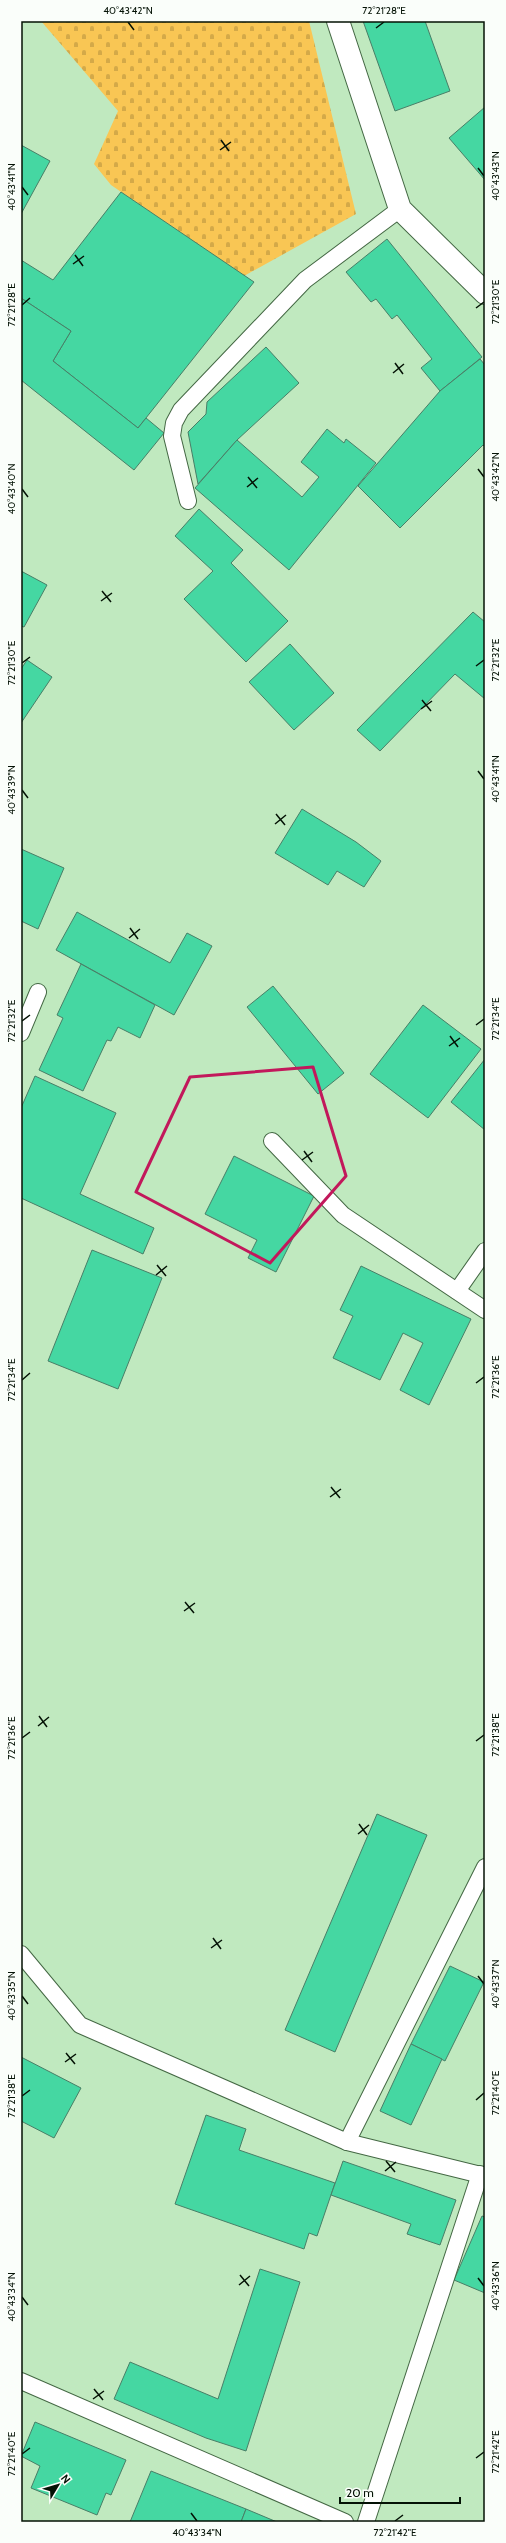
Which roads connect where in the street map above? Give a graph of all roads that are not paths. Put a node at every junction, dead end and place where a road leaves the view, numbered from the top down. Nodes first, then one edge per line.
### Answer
1 (338, 21) edge
2 (400, 209) junction
3 (485, 293) edge
4 (188, 501) dead end
5 (38, 992) dead end
6 (21, 1033) edge
7 (272, 1141) dead end
8 (485, 1251) edge
9 (457, 1291) junction
10 (485, 1310) edge
11 (485, 1867) edge
12 (21, 1954) edge
13 (347, 2142) junction
14 (483, 2175) edge
15 (21, 2381) edge
16 (345, 2522) edge
17 (366, 2522) edge

1 - 2 street
2 - 3 street
2 - 4 lane
5 - 6 lane
7 - 9 lane
8 - 9 lane
9 - 10 lane
11 - 13 lane
12 - 13 lane
13 - 14 lane
14 - 17 lane
15 - 16 lane

